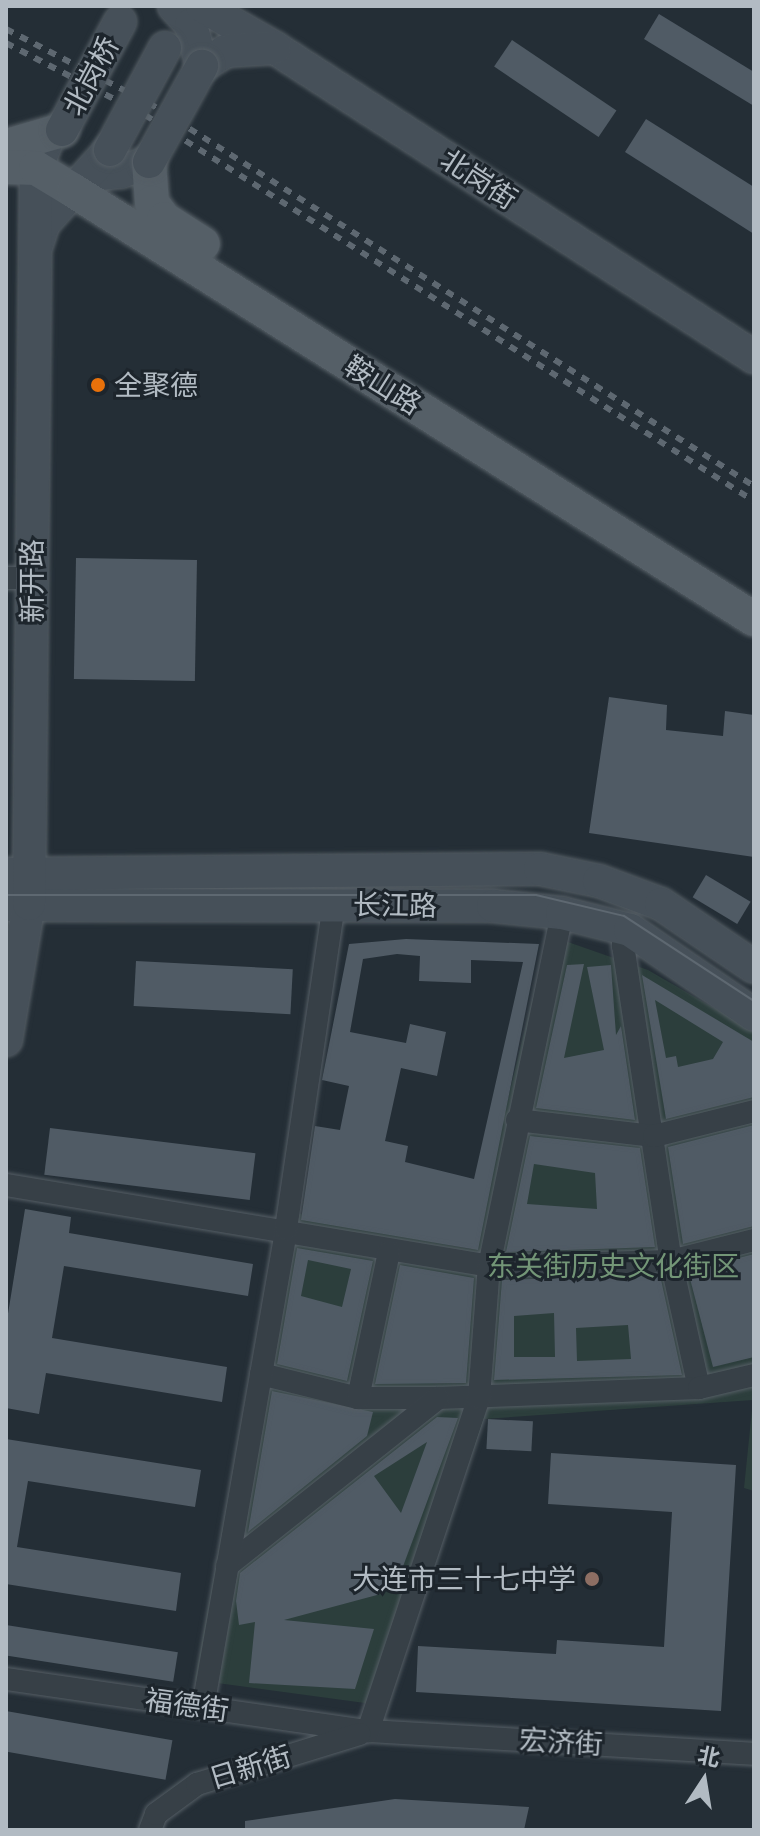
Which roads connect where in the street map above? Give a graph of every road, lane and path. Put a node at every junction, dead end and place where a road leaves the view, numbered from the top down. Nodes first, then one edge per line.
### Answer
1 (124, 14) edge
2 (189, 17) edge
3 (275, 48) junction
4 (202, 66) junction
5 (6, 146) edge
6 (37, 153) edge
7 (149, 162) junction
8 (92, 172) junction
9 (164, 219) junction
10 (35, 251) junction
11 (754, 357) edge
12 (19, 578) edge
13 (754, 594) edge
14 (754, 619) edge
15 (18, 889) edge
16 (334, 905) junction
17 (562, 913) junction
18 (630, 930) junction
19 (754, 967) edge
20 (754, 1015) edge
21 (6, 1040) edge
22 (754, 1111) edge
23 (517, 1120) junction
24 (654, 1136) junction
25 (6, 1185) edge
26 (286, 1229) junction
27 (754, 1240) edge
28 (389, 1252) junction
29 (671, 1261) junction
30 (489, 1266) junction
31 (261, 1374) junction
32 (754, 1375) edge
33 (699, 1388) junction
34 (358, 1398) junction
35 (438, 1398) junction
36 (479, 1398) junction
37 (227, 1566) junction
38 (6, 1679) edge
39 (203, 1707) junction
40 (368, 1731) junction
41 (754, 1754) edge
42 (150, 1830) edge

1 - 6 main road, 北岗桥, bridge
2 - 3 main road, 北岗街
2 - 4 main road
2 - 8 main road, 北岗桥, bridge
3 - 4 main road
3 - 11 main road, 北岗街
4 - 7 main road, bridge
5 - 6 main road
6 - 8 main road, 鞍山路
6 - 10 main road, 新开路
7 - 8 main road
7 - 9 main road
8 - 9 main road, 鞍山路
8 - 10 main road, 北岗桥
8 - 14 main road, 鞍山路
9 - 13 main road, 鞍山路
10 - 12 main road, 新开路
12 - 15 main road, 新开路
15 - 16 main road, 长江路
15 - 19 main road, 长江路
15 - 21 main road, 新开路
16 - 17 main road, 长江路
16 - 26 street
17 - 18 main road, 长江路
17 - 23 street
18 - 20 main road, 长江路
18 - 24 street
22 - 24 street
23 - 24 street
23 - 30 street
24 - 29 street
25 - 26 street
26 - 28 street
26 - 31 street
27 - 29 street
28 - 30 street
28 - 34 street
29 - 30 street
29 - 33 street
30 - 36 street
31 - 34 street
31 - 37 street
32 - 33 street
33 - 36 street
34 - 35 street
35 - 36 street
35 - 37 street
36 - 40 street
37 - 39 street
38 - 39 street, 福德街
39 - 40 street, 福德街
40 - 41 street, 宏济街
40 - 42 street, 日新街

